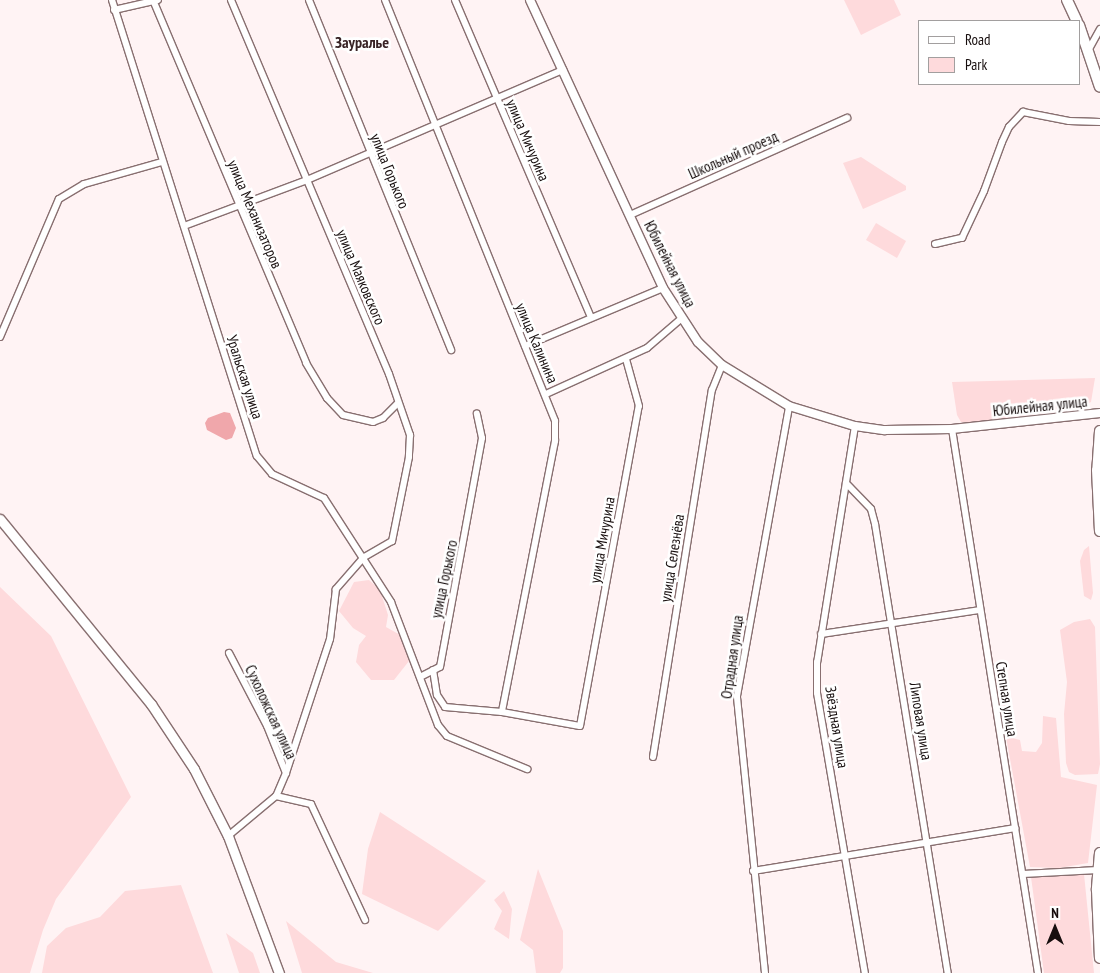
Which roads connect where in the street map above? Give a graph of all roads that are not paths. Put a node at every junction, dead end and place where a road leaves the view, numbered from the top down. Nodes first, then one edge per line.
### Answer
1 (112, 0) edge
2 (155, 0) edge
3 (231, 0) edge
4 (309, 0) edge
5 (385, 0) edge
6 (456, 0) edge
7 (530, 0) edge
8 (1067, 0) edge
9 (114, 10) junction
10 (1077, 20) edge
11 (1080, 27) edge
12 (1100, 29) edge
13 (1089, 49) junction
14 (563, 70) junction
15 (1100, 87) edge
16 (497, 99) junction
17 (847, 118) dead end
18 (1100, 122) edge
19 (434, 124) junction
20 (368, 153) junction
21 (162, 162) junction
22 (307, 180) junction
23 (239, 207) junction
24 (630, 215) junction
25 (184, 226) junction
26 (935, 244) dead end
27 (663, 288) junction
28 (591, 317) junction
29 (682, 318) junction
30 (0, 337) edge
31 (525, 346) junction
32 (451, 350) dead end
33 (626, 359) junction
34 (722, 365) junction
35 (546, 394) junction
36 (398, 403) junction
37 (789, 406) junction
38 (1100, 413) edge
39 (477, 414) dead end
40 (855, 426) junction
41 (952, 429) junction
42 (1100, 431) edge
43 (846, 483) junction
44 (0, 519) edge
45 (1100, 531) edge
46 (364, 557) junction
47 (980, 610) junction
48 (893, 625) junction
49 (821, 634) junction
50 (229, 653) dead end
51 (433, 670) junction
52 (420, 676) junction
53 (502, 712) junction
54 (653, 757) dead end
55 (527, 769) dead end
56 (286, 773) junction
57 (276, 796) junction
58 (1015, 828) junction
59 (228, 836) junction
60 (928, 842) junction
61 (1100, 853) edge
62 (845, 857) junction
63 (1098, 870) junction
64 (753, 871) junction
65 (1023, 874) junction
66 (365, 920) dead end
67 (1100, 958) edge
68 (279, 973) edge
69 (766, 973) edge
70 (865, 973) edge
71 (948, 973) edge
72 (1038, 973) edge

1 - 9 street, Уральская улица
2 - 9 street
2 - 23 street, улица Механизаторов
3 - 22 street, улица Маяковского
4 - 20 street, улица Горького
5 - 19 street, улица Калинина
6 - 16 street, улица Мичурина
7 - 14 street, Юбилейная улица
8 - 10 main road
9 - 21 street, Уральская улица
11 - 13 main road
12 - 13 street
13 - 15 main road
14 - 16 street
14 - 24 street, Юбилейная улица
16 - 19 street
16 - 28 street, улица Мичурина
17 - 24 street, Школьный проезд
18 - 26 street
19 - 20 street
19 - 31 street, улица Калинина
20 - 22 street
20 - 32 street, улица Горького
21 - 25 street, Уральская улица
21 - 30 street
22 - 23 street
22 - 36 street, улица Маяковского
23 - 25 street
23 - 36 street, улица Механизаторов
24 - 27 street, Юбилейная улица
25 - 46 street, Уральская улица
27 - 28 street
27 - 29 street, Юбилейная улица
28 - 31 street
29 - 33 street
29 - 34 street, Юбилейная улица
31 - 35 street, улица Калинина
33 - 35 street
33 - 53 street, улица Мичурина
34 - 37 street, Юбилейная улица
34 - 54 street, улица Селезнёва
35 - 53 street, улица Калинина
36 - 46 street, улица Маяковского
37 - 40 street, Юбилейная улица
37 - 64 street, Отрадная улица
38 - 41 street, Юбилейная улица
39 - 51 street, улица Горького
40 - 41 street, Юбилейная улица
40 - 43 street, Звёздная улица
41 - 47 street, Степная улица
42 - 45 main road
43 - 48 street, Липовая улица
43 - 49 street, Звёздная улица
44 - 59 main road
46 - 52 street, Уральская улица
46 - 56 street
47 - 48 street
47 - 58 street, Степная улица
48 - 49 street
48 - 60 street, Липовая улица
49 - 62 street, Звёздная улица
50 - 56 street, Сухоложская улица
51 - 52 street
51 - 53 street
52 - 55 street, Уральская улица
56 - 57 street, Сухоложская улица
57 - 59 street
57 - 66 street
58 - 60 street
58 - 65 street, Степная улица
59 - 68 main road
60 - 62 street
60 - 71 street, Липовая улица
61 - 63 main road
62 - 64 street
62 - 70 street, Звёздная улица
63 - 65 street
63 - 67 main road
64 - 69 street, Отрадная улица
65 - 72 street, Степная улица

